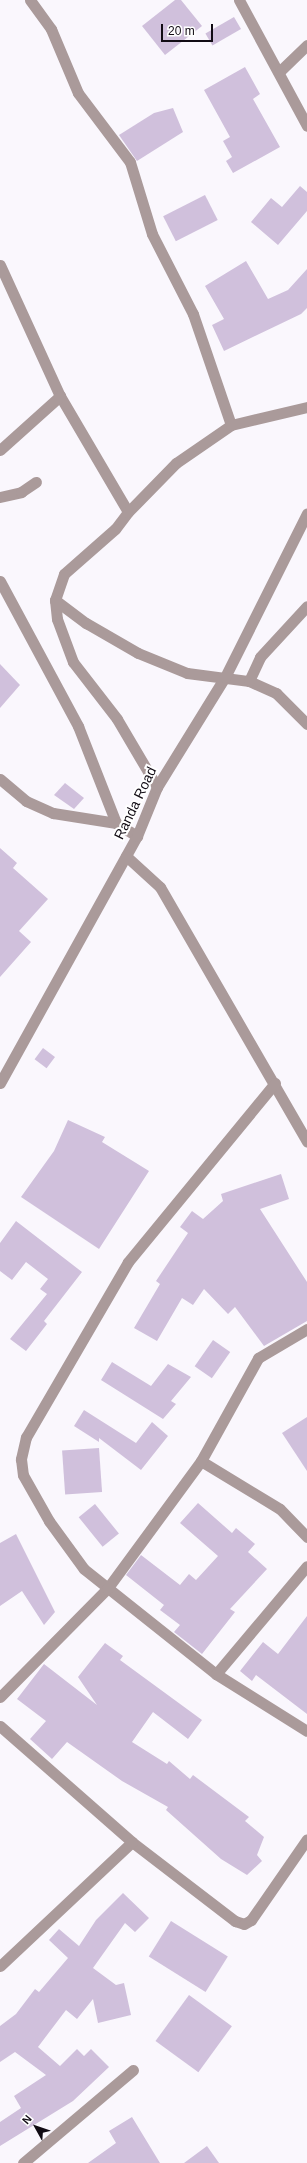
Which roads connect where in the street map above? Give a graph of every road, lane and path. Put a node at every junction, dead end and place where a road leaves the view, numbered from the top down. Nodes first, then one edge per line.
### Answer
1 (30, 0) edge
2 (239, 0) edge
3 (307, 45) edge
4 (279, 72) junction
5 (307, 126) edge
6 (0, 265) edge
7 (60, 396) junction
8 (307, 406) edge
9 (231, 425) junction
10 (0, 450) edge
11 (36, 482) dead end
12 (0, 497) edge
13 (128, 512) junction
14 (307, 513) edge
15 (0, 581) edge
16 (56, 600) junction
17 (307, 606) edge
18 (225, 677) junction
19 (249, 681) junction
20 (307, 724) edge
21 (0, 779) edge
22 (157, 787) junction
23 (116, 823) junction
24 (137, 836) junction
25 (126, 856) junction
26 (0, 1083) edge
27 (275, 1083) junction
28 (307, 1142) edge
29 (307, 1329) edge
30 (201, 1461) junction
31 (307, 1537) edge
32 (307, 1566) edge
33 (107, 1589) junction
34 (216, 1674) junction
35 (0, 1697) edge
36 (0, 1726) edge
37 (307, 1731) edge
38 (307, 1839) edge
39 (132, 1842) junction
40 (0, 1966) edge
41 (133, 2070) dead end
42 (23, 2163) edge

1 - 9 street
2 - 4 street
3 - 4 street
4 - 5 street
6 - 7 street
7 - 10 street
7 - 13 street
8 - 9 street
9 - 13 street
11 - 12 street
13 - 16 street
14 - 18 street, Randa Road
15 - 23 street
16 - 18 street
16 - 22 street
17 - 19 street
18 - 19 street
18 - 22 street, Randa Road
19 - 20 street
21 - 23 street
22 - 24 street, Randa Road
23 - 24 street
24 - 25 street, Randa Road
25 - 26 street, Randa Road
25 - 27 street
27 - 28 street
27 - 33 street
29 - 30 street
30 - 31 street
30 - 33 street
32 - 34 street
33 - 34 street
33 - 35 street
34 - 37 street
36 - 39 street
38 - 39 street
39 - 40 street
41 - 42 street

